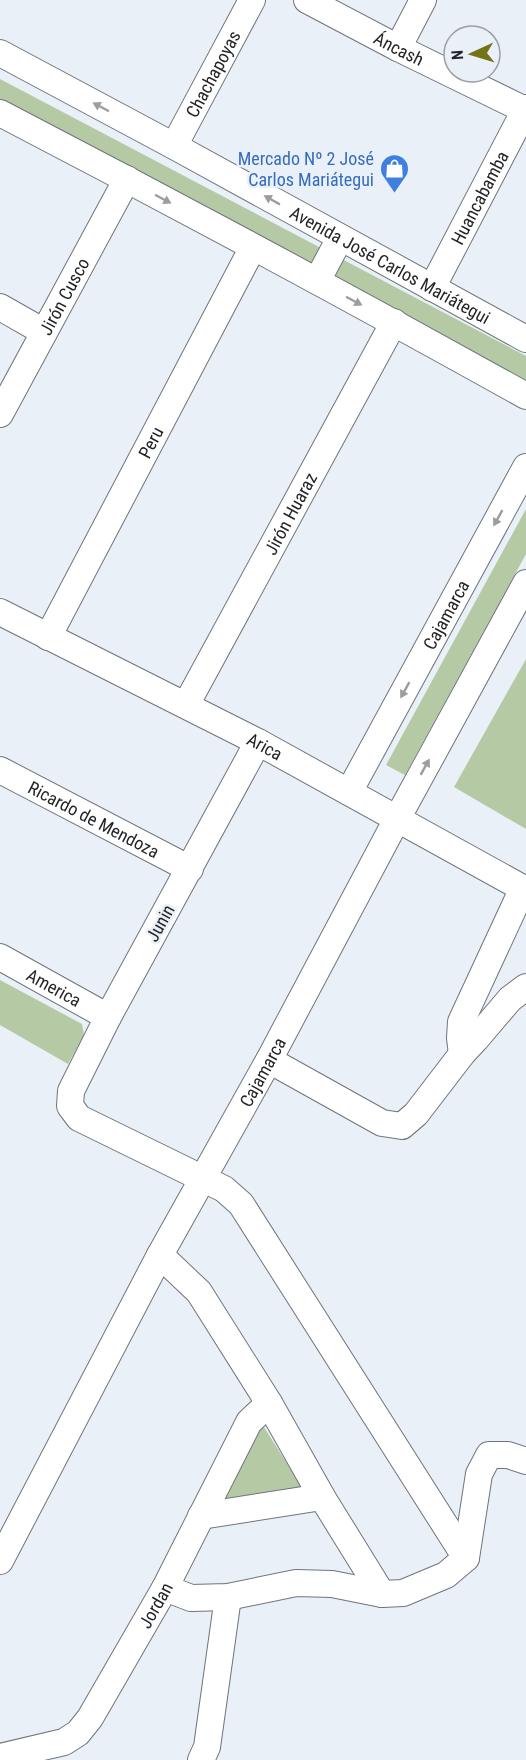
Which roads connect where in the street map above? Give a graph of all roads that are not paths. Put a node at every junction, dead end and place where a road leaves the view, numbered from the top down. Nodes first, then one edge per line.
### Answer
1 (252, 0) edge
2 (307, 0) edge
3 (423, 0) edge
4 (398, 48) junction
5 (0, 53) edge
6 (526, 109) edge
7 (0, 113) edge
8 (174, 146) junction
9 (127, 179) junction
10 (340, 238) junction
11 (253, 247) junction
12 (317, 281) junction
13 (432, 288) junction
14 (0, 308) edge
15 (394, 322) junction
16 (44, 332) junction
17 (526, 339) edge
18 (526, 396) edge
19 (0, 414) edge
20 (526, 467) edge
21 (526, 583) edge
22 (0, 612) edge
23 (48, 637) junction
24 (186, 705) junction
25 (258, 742) junction
26 (0, 770) edge
27 (350, 792) junction
28 (398, 819) junction
29 (190, 868) junction
30 (524, 889) edge
31 (0, 957) edge
32 (526, 987) edge
33 (108, 1017) junction
34 (462, 1054) junction
35 (269, 1060) junction
36 (202, 1179) junction
37 (160, 1255) junction
38 (269, 1403) junction
39 (526, 1461) edge
40 (322, 1497) junction
41 (201, 1516) junction
42 (466, 1558) junction
43 (0, 1561) edge
44 (165, 1588) junction
45 (382, 1594) junction
46 (228, 1597) junction
47 (0, 1757) edge
48 (201, 1760) edge

1 - 8 street, Chachapoyas
2 - 4 street, Áncash
3 - 4 street
4 - 6 street, Áncash
8 -> 5 street, Avenida José Carlos Mariátegui
6 - 13 street, Huancabamba
7 - 9 street
10 -> 8 street, Avenida José Carlos Mariátegui
9 -> 11 street
9 - 16 street, Jirón Cusco
10 - 12 street
10 - 13 street, Avenida José Carlos Mariátegui
11 - 12 street
11 - 23 street, Peru
12 -> 15 street
13 - 17 street, Avenida José Carlos Mariátegui
14 - 16 street
15 - 18 street
15 - 24 street, Jirón Huaraz
16 - 19 street, Jirón Cusco
20 -> 27 street, Cajamarca
28 -> 21 street, Cajamarca
22 - 23 street, Arica
23 - 24 street, Arica
24 - 25 street, Arica
25 - 27 street, Arica
25 - 29 street, Junin
26 - 29 street, Ricardo de Mendoza
27 - 28 street, Arica
28 - 30 street, Arica
28 - 35 street, Cajamarca
29 - 33 street, Junin
30 - 34 street
31 - 33 street, America
32 - 34 street
33 - 36 street, Junin
34 - 35 street
35 - 36 street, Cajamarca
36 - 37 street, Cajamarca
36 - 42 street
37 - 38 street
37 - 43 street, Cajamarca
38 - 40 street
38 - 41 street, Jordan
39 - 42 street
40 - 41 street
40 - 45 street
41 - 44 street, Jordan
42 - 45 street
44 - 46 street
44 - 47 street, Jordan
45 - 46 street
46 - 48 street

